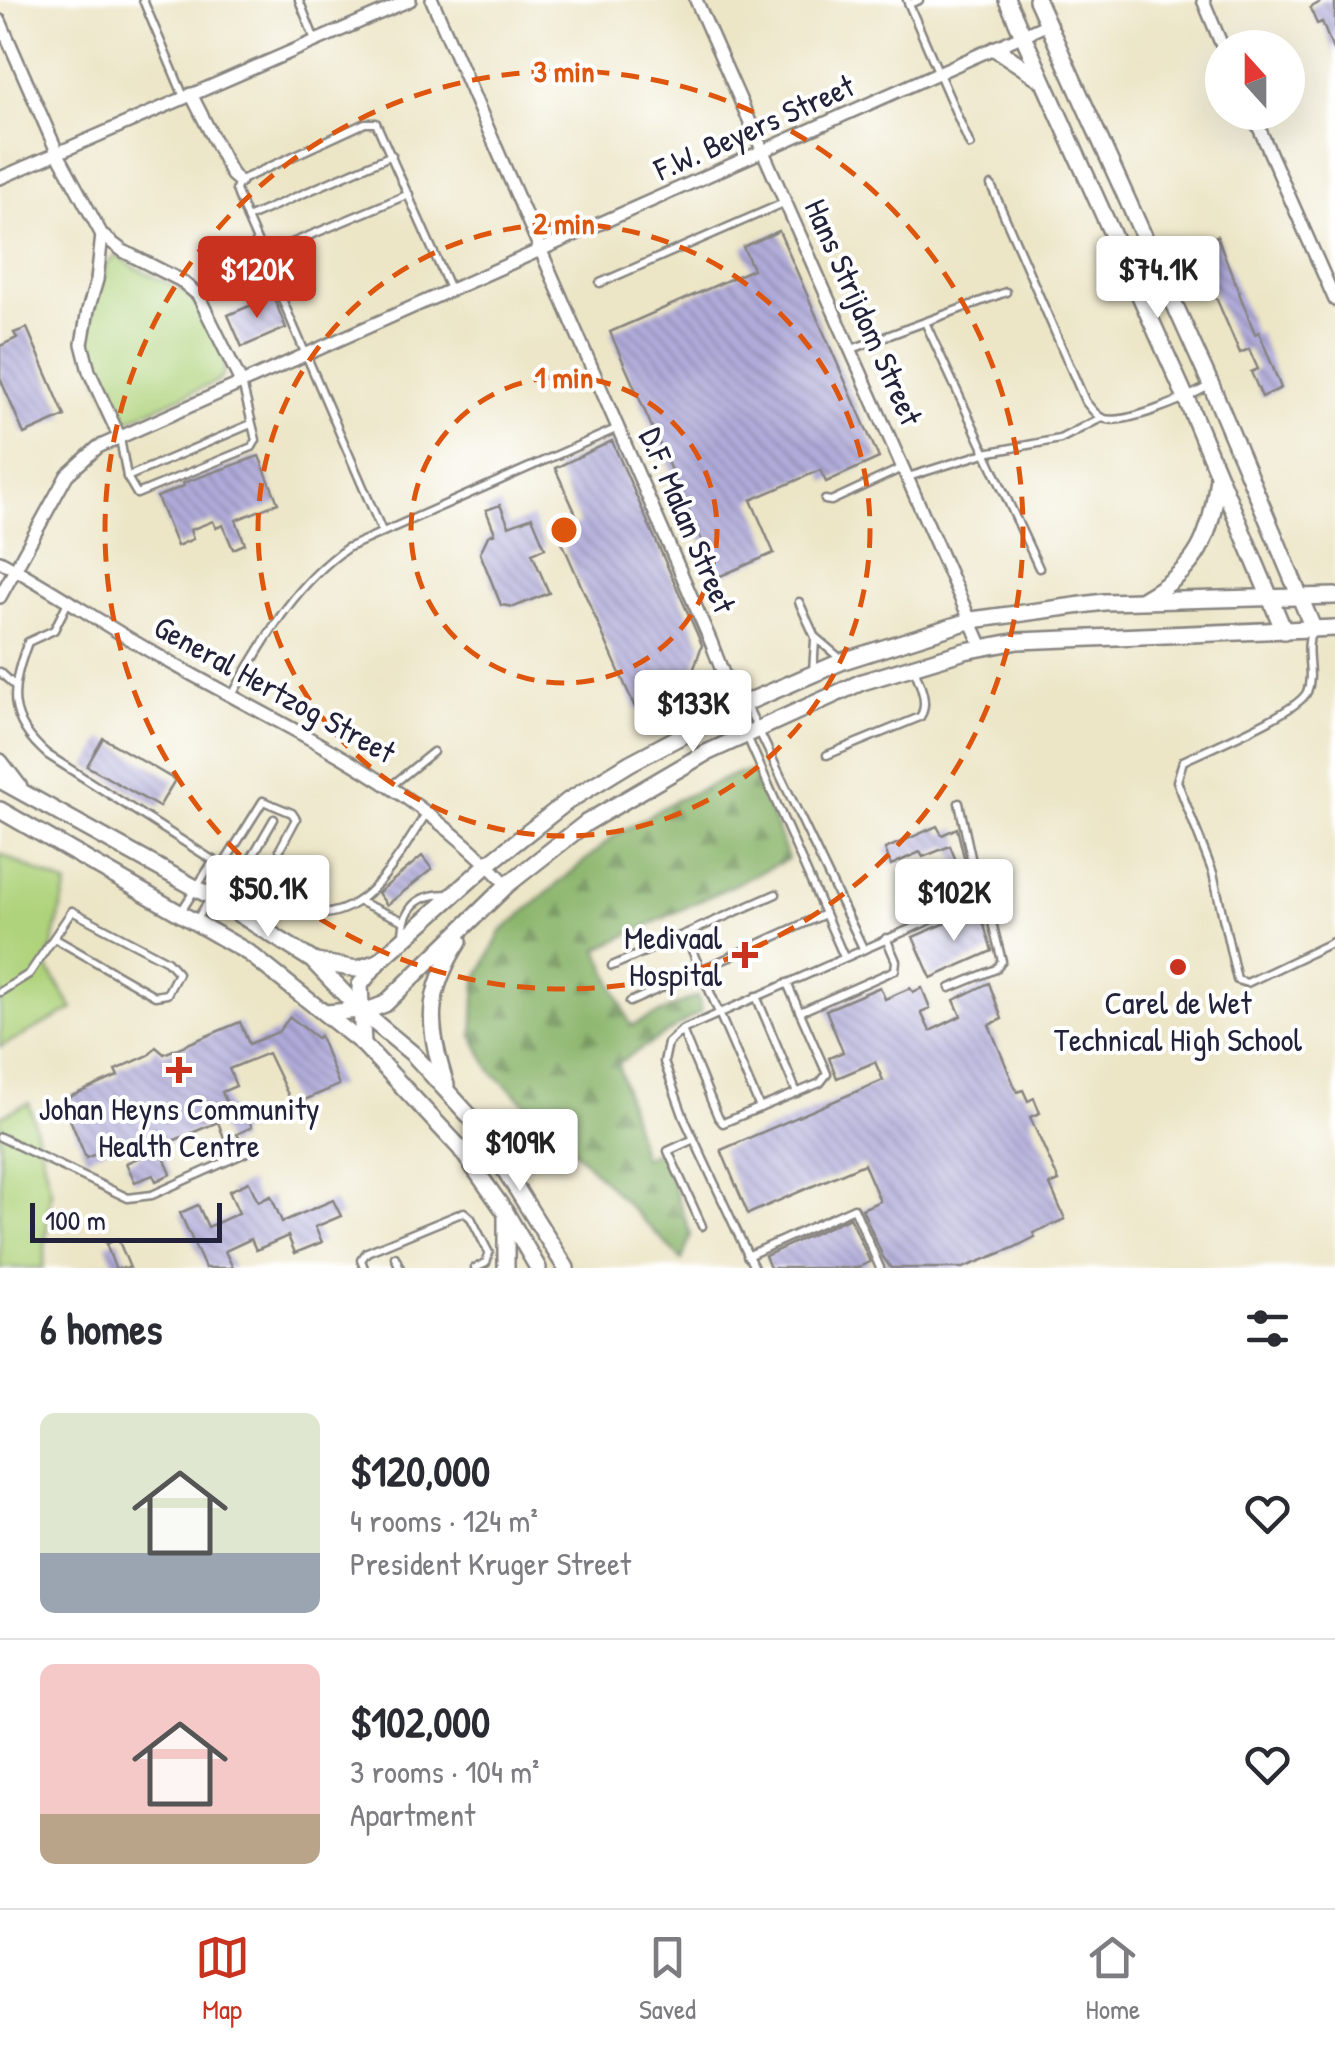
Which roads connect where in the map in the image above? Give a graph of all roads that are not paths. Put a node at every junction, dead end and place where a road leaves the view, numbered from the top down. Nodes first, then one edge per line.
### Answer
1 (143, 0) edge
2 (298, 0) edge
3 (410, 0) edge
4 (432, 0) edge
5 (696, 0) edge
6 (920, 0) edge
7 (1008, 0) edge
8 (1037, 0) edge
9 (1203, 0) edge
10 (908, 2) edge
11 (0, 21) edge
12 (1048, 24) junction
13 (1216, 30) edge
14 (1024, 36) junction
15 (316, 42) junction
16 (996, 49) junction
17 (939, 75) junction
18 (1044, 82) junction
19 (188, 96) junction
20 (1260, 130) edge
21 (970, 145) dead end
22 (765, 152) junction
23 (58, 154) junction
24 (392, 155) junction
25 (0, 178) edge
26 (239, 181) junction
27 (990, 185) dead end
28 (408, 194) junction
29 (786, 202) junction
30 (247, 218) junction
31 (102, 235) junction
32 (541, 251) junction
33 (263, 255) junction
34 (600, 283) dead end
35 (450, 289) junction
36 (1006, 292) dead end
37 (1335, 300) edge
38 (926, 322) junction
39 (851, 350) junction
40 (307, 352) junction
41 (242, 382) junction
42 (1211, 385) junction
43 (1186, 398) junction
44 (1101, 418) junction
45 (251, 424) junction
46 (618, 428) junction
47 (119, 436) junction
48 (985, 453) junction
49 (1219, 472) junction
50 (905, 473) junction
51 (126, 477) junction
52 (824, 500) dead end
53 (382, 532) junction
54 (0, 561) edge
55 (14, 568) junction
56 (1039, 568) dead end
57 (1335, 596) edge
58 (0, 597) edge
59 (1301, 597) junction
60 (1272, 598) junction
61 (1140, 601) junction
62 (69, 602) junction
63 (798, 602) dead end
64 (972, 620) junction
65 (1312, 628) junction
66 (1335, 628) edge
67 (1284, 631) junction
68 (815, 637) junction
69 (1306, 644) junction
70 (982, 646) junction
71 (843, 661) junction
72 (914, 665) junction
73 (0, 672) edge
74 (813, 674) junction
75 (14, 686) junction
76 (232, 696) junction
77 (741, 706) junction
78 (751, 731) junction
79 (433, 752) dead end
80 (827, 755) dead end
81 (0, 762) edge
82 (0, 780) edge
83 (391, 786) junction
84 (23, 792) junction
85 (960, 803) dead end
86 (0, 810) edge
87 (426, 812) junction
88 (0, 819) edge
89 (274, 819) dead end
90 (22, 823) junction
91 (280, 850) dead end
92 (214, 860) junction
93 (488, 864) junction
94 (226, 867) junction
95 (241, 876) junction
96 (507, 885) junction
97 (196, 888) junction
98 (453, 894) junction
99 (776, 894) dead end
100 (212, 897) junction
101 (980, 898) junction
102 (360, 902) junction
103 (180, 914) junction
104 (825, 914) junction
105 (475, 916) junction
106 (404, 921) junction
107 (196, 922) junction
108 (685, 934) junction
109 (54, 938) junction
110 (886, 938) junction
111 (403, 940) junction
112 (1335, 941) edge
113 (863, 948) junction
114 (844, 956) junction
115 (312, 960) junction
116 (378, 962) junction
117 (612, 966) dead end
118 (701, 970) junction
119 (787, 982) junction
120 (950, 988) dead end
121 (0, 992) edge
122 (756, 996) junction
123 (630, 1002) dead end
124 (360, 1010) junction
125 (800, 1012) junction
126 (326, 1013) junction
127 (720, 1013) junction
128 (682, 1030) junction
129 (363, 1044) junction
130 (447, 1088) junction
131 (797, 1093) junction
132 (760, 1108) junction
133 (0, 1136) edge
134 (694, 1139) junction
135 (256, 1148) dead end
136 (506, 1213) junction
137 (702, 1226) dead end
138 (746, 1256) junction
139 (395, 1258) dead end
140 (562, 1262) edge
141 (479, 1266) edge
142 (364, 1268) edge
143 (400, 1268) edge
144 (506, 1268) edge
145 (536, 1268) edge
146 (754, 1268) edge
147 (880, 1268) edge

1 - 19 lane
2 - 15 lane
3 - 15 street
4 - 32 street, D.F. Malan Street
5 - 22 street, Hans Strijdom Street
6 - 10 lane
7 - 14 street
8 - 12 street
9 - 13 street
10 - 17 lane
11 - 23 street
12 - 14 street, F.W. Beyers Street
12 - 42 street
14 - 16 street, F.W. Beyers Street
14 - 18 street
15 - 19 street
16 - 17 street, F.W. Beyers Street
16 - 18 street
17 - 21 lane
17 - 22 street, F.W. Beyers Street
18 - 43 street
19 - 23 street
19 - 26 street
20 - 37 street
22 - 29 street, Hans Strijdom Street
22 - 32 street, F.W. Beyers Street
23 - 25 street
23 - 31 street
24 - 26 lane
24 - 28 lane
24 - 30 lane
26 - 30 lane
27 - 44 lane
28 - 33 lane
28 - 35 lane
29 - 34 lane
29 - 39 street, Hans Strijdom Street
30 - 33 lane
31 - 41 street
31 - 47 street
32 - 35 street, F.W. Beyers Street
32 - 46 street, D.F. Malan Street
33 - 40 lane
35 - 40 street, F.W. Beyers Street
36 - 38 lane
38 - 39 lane
38 - 48 lane
39 - 50 street, Hans Strijdom Street
40 - 41 street, F.W. Beyers Street
40 - 53 lane
41 - 45 lane
41 - 47 street, F.W. Beyers Street
42 - 43 lane
42 - 59 street
43 - 44 lane
43 - 49 street
44 - 48 lane
45 - 51 lane
45 - 51 lane
46 - 53 lane
46 - 77 street, D.F. Malan Street
47 - 51 lane
47 - 55 street, F.W. Beyers Street
48 - 50 lane
48 - 56 lane
49 - 60 street
49 - 61 street
50 - 52 lane
50 - 64 street, Hans Strijdom Street
53 - 76 lane
54 - 55 street, General Hertzog Street
55 - 58 street, F.W. Beyers Street
55 - 62 street, General Hertzog Street
57 - 59 street
59 - 60 street
59 - 65 street
60 - 61 street
60 - 67 street
61 - 64 street
62 - 75 lane
62 - 76 street, General Hertzog Street
63 - 68 lane
64 - 70 street, Hans Strijdom Street
64 - 71 street
65 - 66 street
65 - 67 street
65 - 69 lane
67 - 69 lane
67 - 70 street
68 - 71 lane
68 - 74 lane
69 - 112 lane
70 - 72 street
71 - 74 street
72 - 78 street
72 - 80 lane
73 - 75 lane
74 - 77 street
75 - 92 lane
76 - 83 street, General Hertzog Street
77 - 78 street, D.F. Malan Street
77 - 93 street
78 - 96 street
78 - 104 lane
78 - 113 lane
79 - 83 lane
81 - 84 street
82 - 84 street
83 - 87 street, General Hertzog Street
84 - 97 street
85 - 101 lane
86 - 90 street
87 - 93 street, General Hertzog Street
87 - 102 lane
88 - 90 street
89 - 95 lane
90 - 103 street
91 - 94 lane
92 - 94 lane
92 - 97 lane
93 - 96 street, General Hertzog Street
93 - 98 street
94 - 95 lane
94 - 100 lane
95 - 102 lane
96 - 105 street
97 - 100 street
97 - 103 lane
98 - 106 lane
98 - 111 street
99 - 108 lane
100 - 107 lane
100 - 115 street
101 - 110 lane
101 - 120 lane
102 - 106 lane
103 - 107 street
104 - 114 lane
104 - 118 lane
105 - 124 street
105 - 130 street
106 - 111 lane
107 - 126 street
108 - 117 lane
108 - 118 lane
109 - 109 lane
109 - 121 lane
110 - 113 lane
110 - 125 lane
111 - 116 street
113 - 114 lane
114 - 119 lane
115 - 116 street
115 - 124 street
116 - 124 street
118 - 123 lane
118 - 127 lane
119 - 122 lane
119 - 125 lane
122 - 127 lane
122 - 131 lane
124 - 126 street
124 - 129 street
124 - 130 street
125 - 131 lane
126 - 129 street
127 - 128 lane
127 - 132 lane
128 - 132 lane
128 - 134 lane
129 - 136 street
130 - 140 street
131 - 132 lane
133 - 135 lane
134 - 137 lane
134 - 138 lane
136 - 144 street
136 - 145 street
138 - 146 lane
138 - 147 lane
139 - 143 lane
140 - 145 lane
141 - 142 lane

